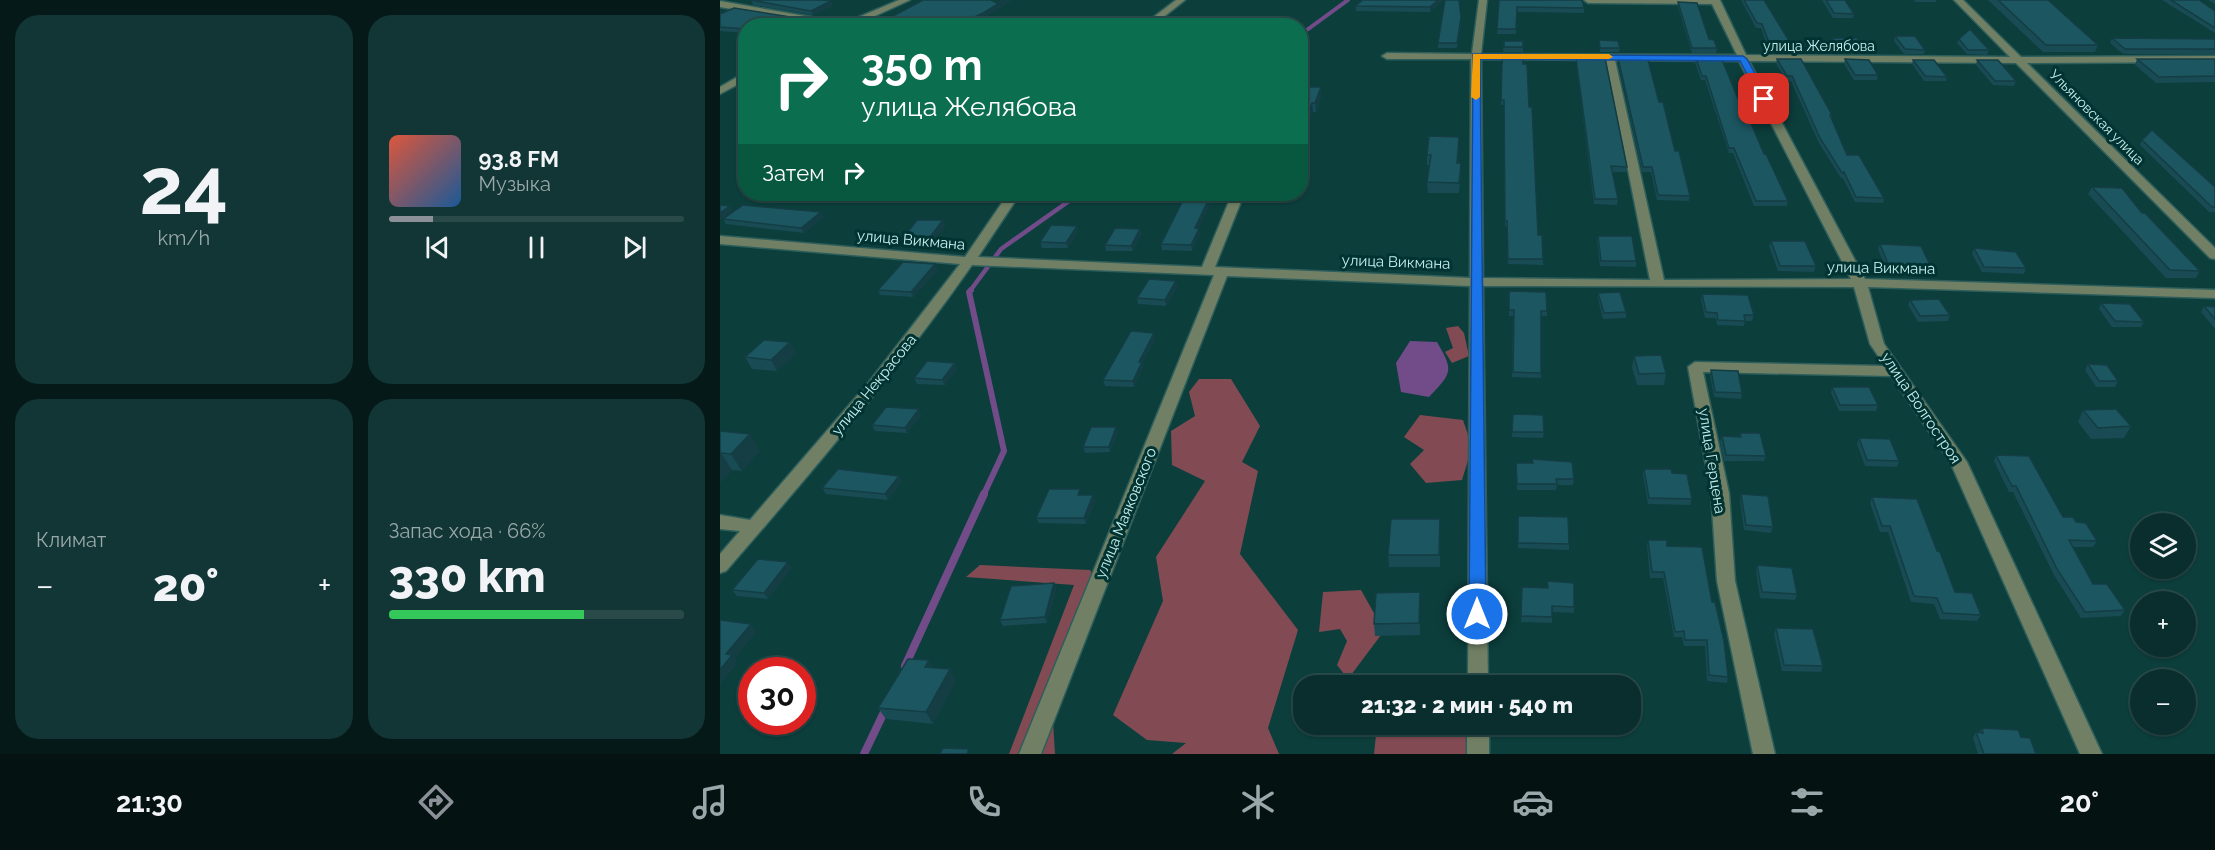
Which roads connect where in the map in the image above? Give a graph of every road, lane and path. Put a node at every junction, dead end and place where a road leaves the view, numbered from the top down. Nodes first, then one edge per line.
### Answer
1 (906, 0) edge
2 (1181, 0) edge
3 (1483, 0) edge
4 (1588, 0) edge
5 (1958, 0) edge
6 (1715, 1) edge
7 (720, 4) edge
8 (804, 18) edge
9 (863, 18) edge
10 (1157, 18) edge
11 (1387, 56) dead end
12 (1476, 56) junction
13 (1610, 57) junction
14 (1743, 59) junction
15 (2215, 59) edge
16 (2018, 60) junction
17 (738, 80) edge
18 (720, 91) edge
19 (1010, 201) edge
20 (1236, 201) edge
21 (720, 240) edge
22 (2215, 255) edge
23 (971, 261) junction
24 (1214, 271) junction
25 (1476, 282) junction
26 (1860, 283) junction
27 (1658, 284) junction
28 (2215, 294) edge
29 (1896, 371) junction
30 (720, 522) edge
31 (755, 527) junction
32 (720, 566) edge
33 (1478, 675) edge
34 (1478, 735) edge
35 (1030, 754) edge
36 (1478, 754) edge
37 (1764, 754) edge
38 (2091, 754) edge

1 - 9 street
2 - 10 street
3 - 12 street
4 - 6 street
5 - 16 street, Ульяновская улица
6 - 14 street, улица Волгостроя
7 - 8 street
11 - 12 street, улица Желябова
12 - 13 street, улица Желябова
12 - 25 street
13 - 14 street, улица Желябова
13 - 27 street
14 - 16 street, улица Желябова
14 - 26 street, улица Волгостроя
15 - 16 street, улица Желябова
16 - 22 street, Ульяновская улица
17 - 18 street
19 - 23 street, улица Некрасова
20 - 24 street, улица Маяковского
21 - 23 street, улица Викмана
23 - 24 street, улица Викмана
23 - 31 street, улица Некрасова
24 - 25 street, улица Викмана
24 - 35 street, улица Маяковского
25 - 27 street, улица Викмана
25 - 33 street
26 - 27 street, улица Викмана
26 - 28 street, улица Викмана
26 - 29 street, улица Волгостроя
29 - 37 street, улица Герцена
29 - 38 street, улица Волгостроя
30 - 31 street
31 - 32 street, улица Некрасова
34 - 36 street

